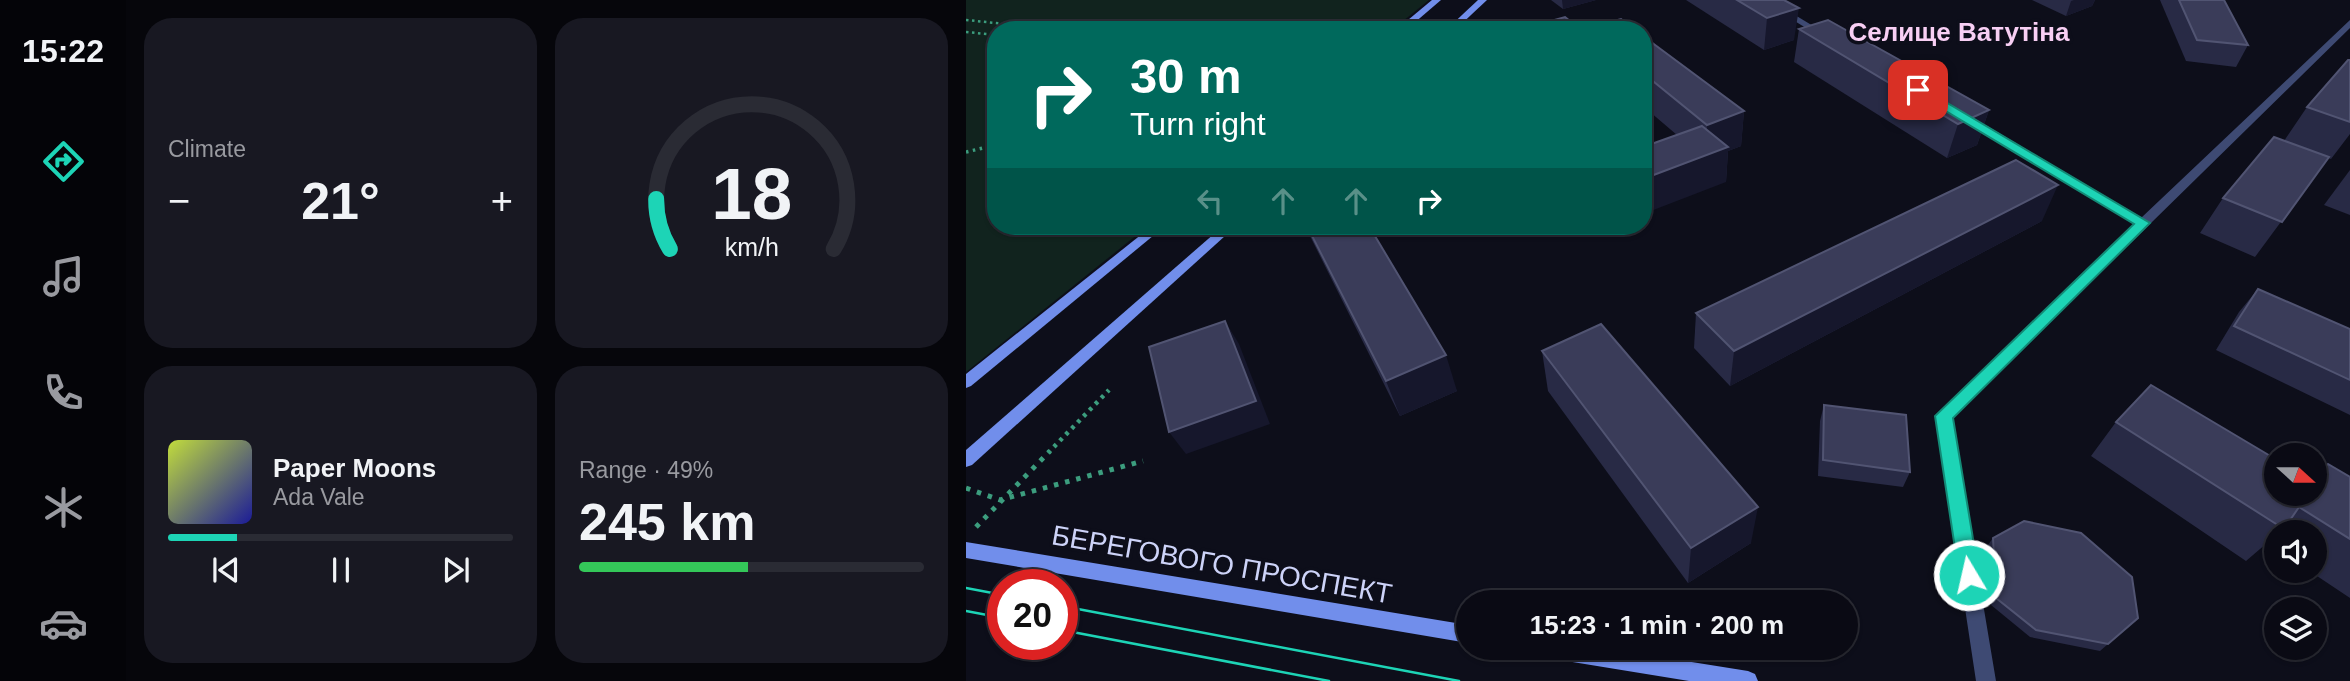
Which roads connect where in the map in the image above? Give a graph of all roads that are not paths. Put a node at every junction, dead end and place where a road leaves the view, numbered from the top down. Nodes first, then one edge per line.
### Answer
1 (1437, 0) edge
2 (1483, 0) edge
3 (1764, 0) edge
4 (1411, 21) edge
5 (1460, 21) edge
6 (2350, 23) edge
7 (1830, 38) edge
8 (1958, 113) edge
9 (2143, 223) junction
10 (1148, 235) edge
11 (1220, 235) edge
12 (966, 382) edge
13 (966, 460) edge
14 (966, 550) edge
15 (1456, 632) edge
16 (1621, 660) edge
17 (1748, 681) edge
18 (1986, 681) edge

1 - 4 street
2 - 5 street
3 - 7 lane
6 - 9 lane
8 - 9 lane
9 - 18 lane
10 - 12 street
11 - 13 street
14 - 15 street, БЕРЕГОВОГО ПРОСПЕКТ
16 - 17 street

